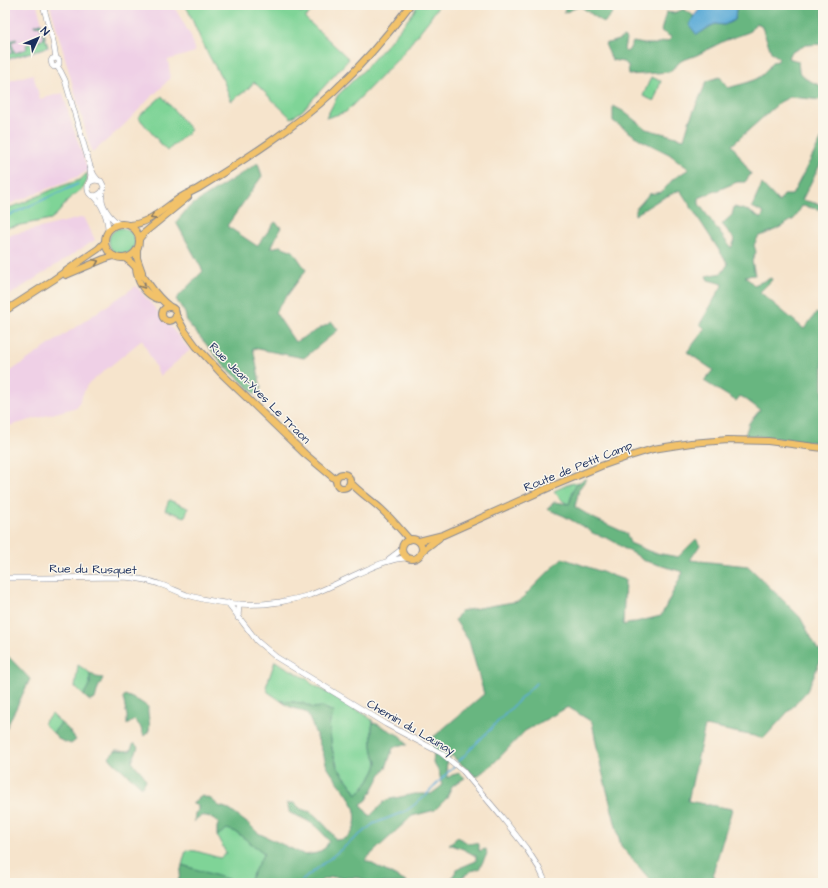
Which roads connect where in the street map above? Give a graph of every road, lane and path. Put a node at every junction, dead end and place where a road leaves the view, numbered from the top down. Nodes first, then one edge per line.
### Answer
1 (43, 5) edge
2 (410, 5) edge
3 (90, 166) junction
4 (98, 180) junction
5 (90, 182) junction
6 (197, 189) junction
7 (102, 193) junction
8 (94, 196) junction
9 (119, 224) junction
10 (130, 225) junction
11 (108, 230) junction
12 (140, 239) junction
13 (105, 242) junction
14 (137, 250) junction
15 (114, 256) junction
16 (125, 258) junction
17 (135, 267) junction
18 (143, 276) junction
19 (53, 280) junction
20 (157, 297) junction
21 (169, 306) junction
22 (162, 310) junction
23 (5, 311) edge
24 (176, 315) junction
25 (171, 321) junction
26 (185, 331) junction
27 (823, 448) edge
28 (338, 478) junction
29 (348, 485) junction
30 (396, 525) junction
31 (443, 535) junction
32 (409, 539) junction
33 (419, 542) junction
34 (402, 547) junction
35 (422, 551) junction
36 (406, 558) junction
37 (383, 563) junction
38 (5, 578) edge
39 (228, 604) junction
40 (239, 604) junction
41 (238, 618) junction
42 (546, 883) edge

1 - 3 street
2 - 6 main road
3 - 4 street
3 - 5 street
4 - 5 street
4 - 7 street
5 - 8 street
6 -> 10 main road
6 - 12 main road
7 - 8 street
7 - 9 street
8 - 11 street
9 - 10 main road
9 - 11 main road
10 - 12 main road
11 - 13 main road
12 - 14 main road
13 - 15 main road
13 - 19 main road
14 - 16 main road
14 - 18 main road
15 - 16 main road
19 -> 15 main road
16 - 17 main road
17 - 18 main road
17 -> 20 main road
18 - 20 main road
19 - 23 main road
20 - 21 main road
20 - 22 main road
21 - 22 main road
21 - 24 main road
22 - 25 main road
24 - 25 main road
24 - 26 main road, Rue Jean-Yves Le Traon
25 - 26 main road
26 - 28 main road, Rue Jean-Yves Le Traon
27 - 31 main road, Route de Petit Camp
28 - 29 main road
28 - 29 main road
29 - 30 main road
30 - 32 main road
30 - 34 main road
31 - 33 main road, Route de Petit Camp
31 - 35 main road, Route de Petit Camp
32 - 33 main road
32 - 34 main road
33 - 35 main road
34 - 36 main road
34 - 37 street
35 - 36 main road
36 - 37 street
37 - 40 street, Rue du Rusquet
38 - 39 street, Rue du Rusquet
39 - 40 street, Rue du Rusquet
39 - 41 street, Chemin du Launay
40 - 41 street
41 - 42 street, Chemin du Launay

